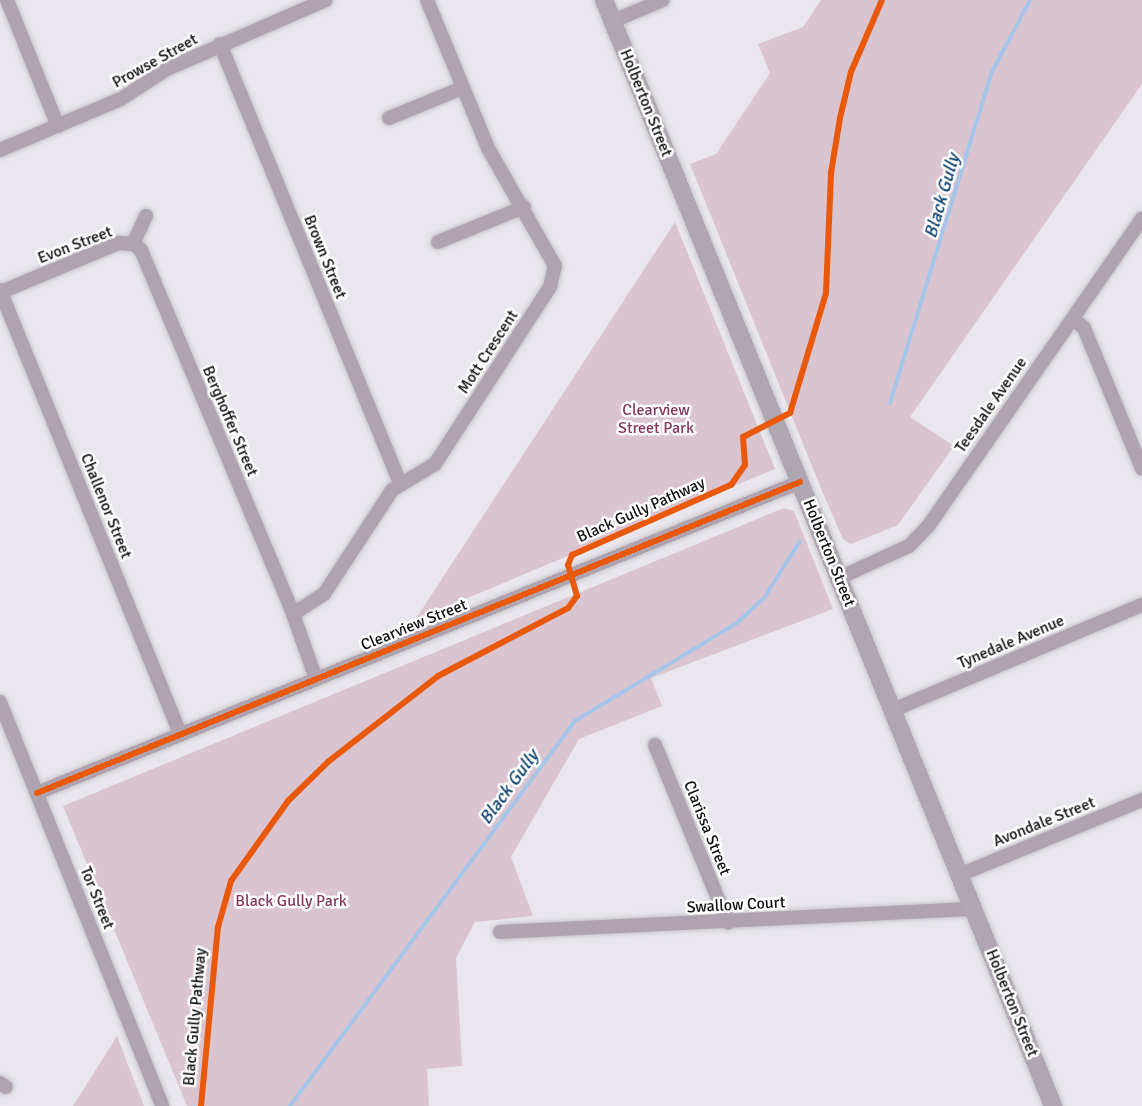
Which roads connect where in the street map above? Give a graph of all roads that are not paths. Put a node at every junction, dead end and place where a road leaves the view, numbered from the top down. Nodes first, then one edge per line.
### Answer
1 (7, 0) edge
2 (326, 0) edge
3 (427, 0) edge
4 (604, 0) edge
5 (663, 0) edge
6 (613, 21) junction
7 (220, 44) junction
8 (462, 88) junction
9 (389, 118) dead end
10 (58, 126) junction
11 (0, 150) edge
12 (524, 207) junction
13 (146, 216) dead end
14 (1142, 219) edge
15 (438, 242) dead end
16 (133, 244) junction
17 (0, 291) edge
18 (1073, 319) junction
19 (1142, 470) edge
20 (800, 482) junction
21 (400, 483) junction
22 (839, 578) junction
23 (1142, 605) edge
24 (292, 614) junction
25 (316, 679) junction
26 (0, 702) edge
27 (893, 710) junction
28 (181, 735) junction
29 (655, 745) dead end
30 (37, 793) junction
31 (1142, 800) edge
32 (959, 875) junction
33 (973, 909) junction
34 (728, 923) junction
35 (500, 932) dead end
36 (1050, 1100) edge
37 (162, 1106) edge

1 - 10 street
2 - 7 street, Prowse Street
3 - 8 street, Mott Crescent
4 - 6 main road, Holberton Street
5 - 6 street
6 - 20 main road, Holberton Street
7 - 10 street, Prowse Street
7 - 21 street, Brown Street
8 - 9 street
8 - 12 street, Mott Crescent
10 - 11 street, Prowse Street
12 - 15 street
12 - 21 street, Mott Crescent
13 - 16 street, Evon Street
14 - 18 street, Teesdale Avenue
16 - 17 street, Evon Street
16 - 24 street, Berghoffer Street
17 - 28 street, Challenor Street
18 - 19 street
18 - 22 street, Teesdale Avenue
20 - 22 main road, Holberton Street
20 - 25 street, Clearview Street
21 - 24 street, Mott Crescent
22 - 27 main road, Holberton Street
23 - 27 street, Tynedale Avenue
24 - 25 street
25 - 28 street, Clearview Street
26 - 30 street, Tor Street
27 - 32 main road, Holberton Street
28 - 30 street, Clearview Street
29 - 34 street, Clarissa Street
30 - 37 street, Tor Street
31 - 32 street, Avondale Street
32 - 33 main road, Holberton Street
33 - 34 street, Swallow Court
33 - 36 main road, Holberton Street
34 - 35 street, Swallow Court

